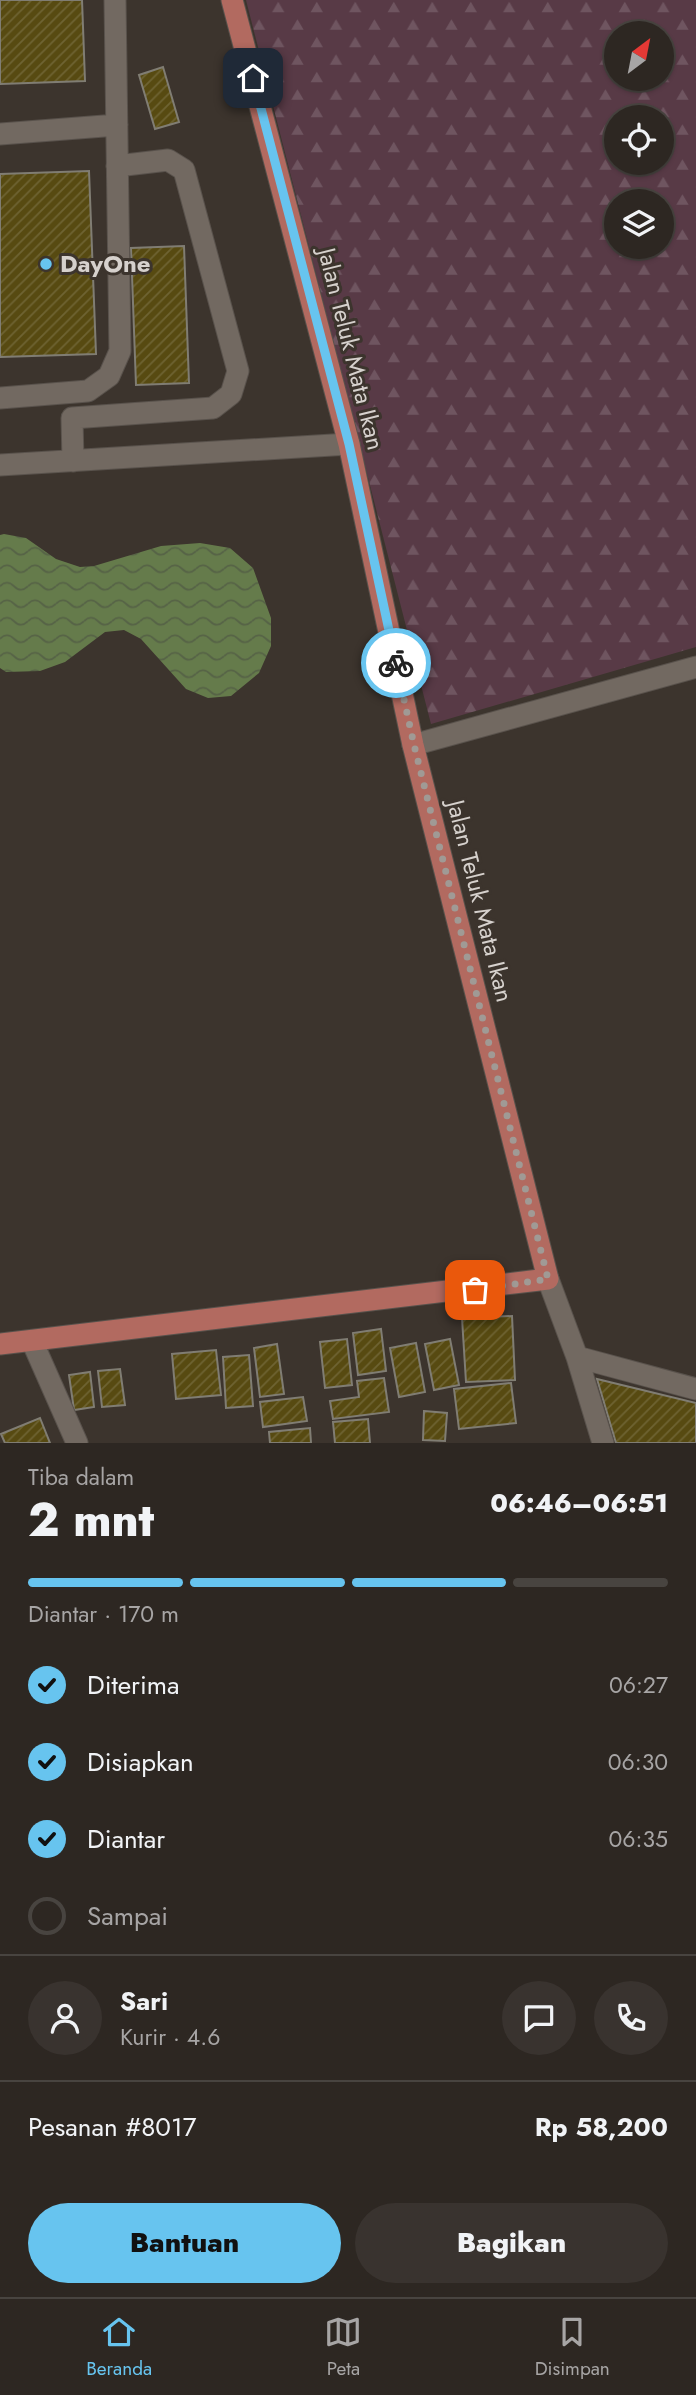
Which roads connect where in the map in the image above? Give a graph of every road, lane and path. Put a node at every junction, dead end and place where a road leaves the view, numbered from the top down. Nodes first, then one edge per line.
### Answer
1 (115, 0) edge
2 (232, 0) edge
3 (117, 125) junction
4 (0, 134) edge
5 (117, 166) junction
6 (0, 398) edge
7 (349, 444) junction
8 (74, 461) junction
9 (0, 465) edge
10 (696, 667) edge
11 (414, 745) junction
12 (548, 1279) junction
13 (32, 1341) junction
14 (0, 1344) edge
15 (577, 1357) junction
16 (696, 1389) edge
17 (77, 1443) edge
18 (603, 1443) edge

1 - 3 street
2 - 7 main road, Jalan Teluk Mata Ikan
3 - 4 street
3 - 5 street
5 - 6 street
5 - 8 street
7 - 8 street
7 - 11 main road, Jalan Teluk Mata Ikan
8 - 9 street
10 - 11 street
11 - 12 main road, Jalan Teluk Mata Ikan
12 - 13 main road
12 - 15 street
13 - 14 main road
13 - 17 street
15 - 16 street
15 - 18 street

